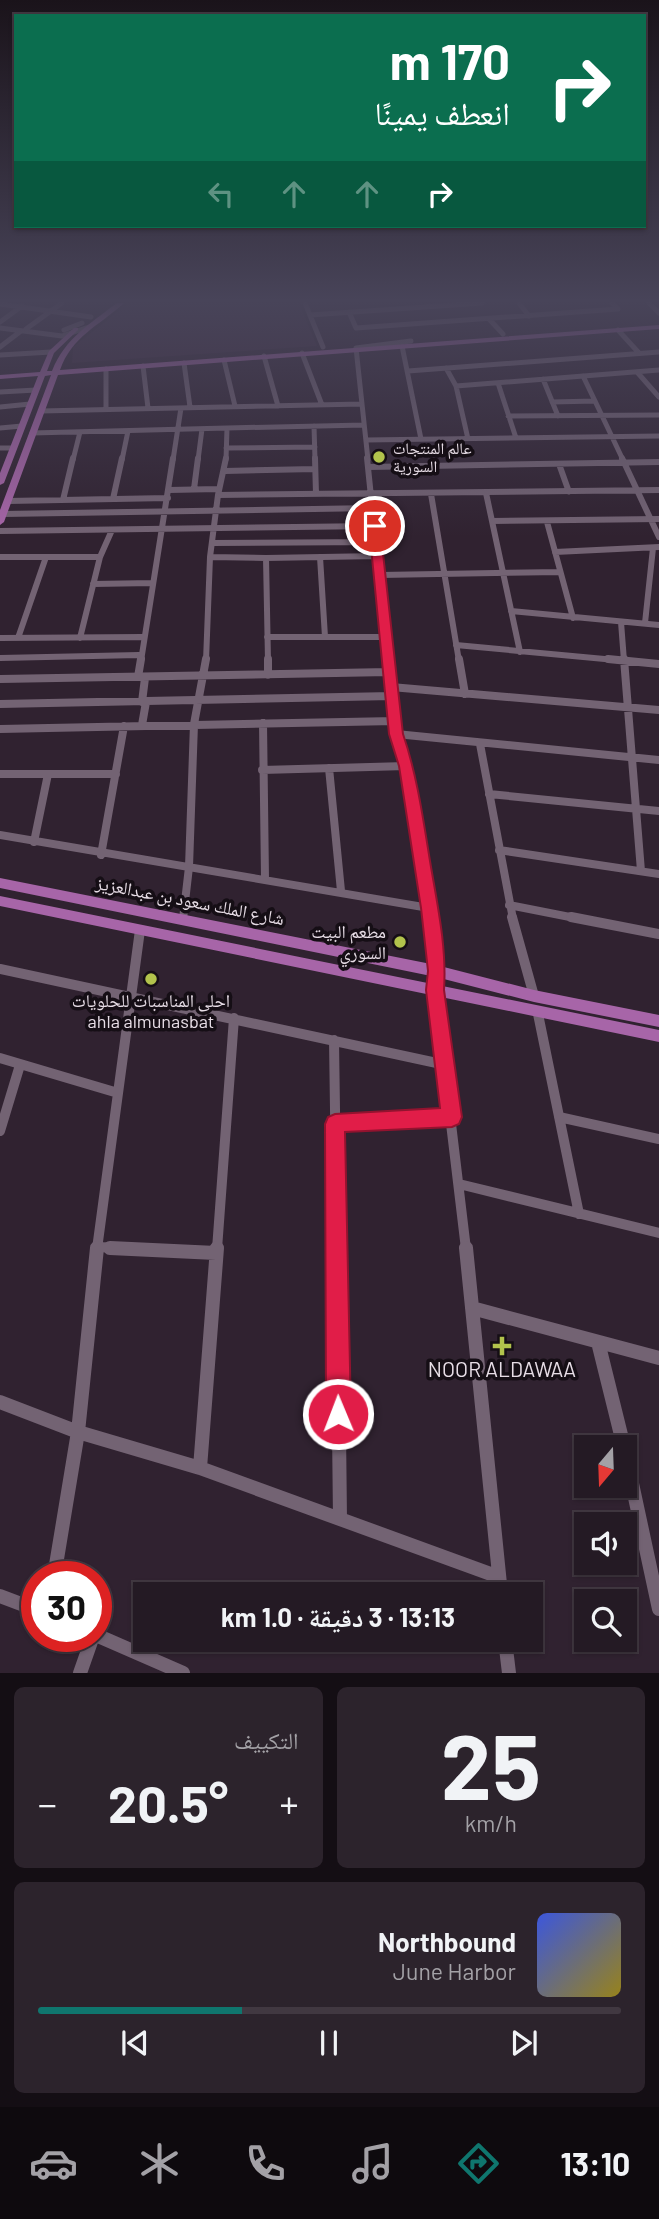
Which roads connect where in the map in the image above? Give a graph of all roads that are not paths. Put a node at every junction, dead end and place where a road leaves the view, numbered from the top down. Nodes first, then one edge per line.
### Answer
1 (32, 381) edge
2 (39, 381) edge
3 (51, 381) edge
4 (59, 381) edge
5 (103, 381) edge
6 (145, 381) edge
7 (186, 381) edge
8 (229, 381) edge
9 (271, 381) edge
10 (313, 381) edge
11 (360, 381) edge
12 (410, 381) edge
13 (453, 381) edge
14 (520, 381) edge
15 (544, 381) edge
16 (585, 381) edge
17 (645, 381) edge
18 (498, 383) junction
19 (456, 386) junction
20 (36, 389) junction
21 (47, 390) junction
22 (0, 392) edge
23 (659, 397) edge
24 (595, 401) junction
25 (552, 402) junction
26 (30, 404) junction
27 (362, 404) junction
28 (278, 405) junction
29 (322, 405) junction
30 (235, 406) junction
31 (0, 407) edge
32 (190, 407) junction
33 (148, 408) junction
34 (181, 408) junction
35 (106, 409) junction
36 (41, 411) junction
37 (600, 415) junction
38 (659, 415) edge
39 (508, 416) junction
40 (558, 416) junction
41 (364, 425) junction
42 (22, 426) junction
43 (314, 426) junction
44 (0, 428) edge
45 (227, 428) junction
46 (202, 429) junction
47 (178, 430) junction
48 (128, 431) junction
49 (80, 432) junction
50 (32, 433) junction
51 (659, 436) edge
52 (610, 437) junction
53 (516, 438) junction
54 (421, 439) junction
55 (468, 439) junction
56 (366, 440) junction
57 (315, 447) junction
58 (0, 448) edge
59 (14, 448) junction
60 (226, 448) junction
61 (659, 462) edge
62 (623, 463) junction
63 (559, 464) junction
64 (369, 467) junction
65 (315, 469) junction
66 (225, 471) junction
67 (0, 482) edge
68 (194, 489) junction
69 (659, 490) edge
70 (635, 491) junction
71 (218, 492) junction
72 (569, 492) junction
73 (371, 493) junction
74 (486, 493) junction
75 (168, 494) junction
76 (316, 494) junction
77 (431, 494) junction
78 (113, 499) junction
79 (63, 500) junction
80 (8, 501) junction
81 (373, 508) junction
82 (165, 511) junction
83 (215, 511) junction
84 (1, 518) edge
85 (650, 520) junction
86 (659, 520) edge
87 (492, 521) junction
88 (547, 522) junction
89 (375, 526) junction
90 (213, 528) junction
91 (163, 529) junction
92 (112, 530) junction
93 (0, 531) edge
94 (659, 537) edge
95 (376, 542) junction
96 (212, 543) junction
97 (656, 547) edge
98 (555, 552) junction
99 (378, 556) junction
100 (0, 557) edge
101 (46, 557) junction
102 (100, 557) junction
103 (320, 557) junction
104 (210, 558) junction
105 (267, 558) junction
106 (560, 572) junction
107 (503, 573) junction
108 (445, 574) junction
109 (380, 575) junction
110 (93, 583) junction
111 (153, 583) junction
112 (649, 583) junction
113 (659, 585) edge
114 (512, 611) junction
115 (573, 618) junction
116 (621, 622) junction
117 (645, 623) junction
118 (659, 625) edge
119 (142, 637) junction
120 (267, 637) junction
121 (325, 637) junction
122 (386, 637) junction
123 (0, 638) edge
124 (18, 638) junction
125 (80, 638) junction
126 (92, 638) junction
127 (456, 645) junction
128 (520, 652) junction
129 (139, 656) junction
130 (89, 657) junction
131 (0, 659) edge
132 (625, 661) junction
133 (659, 664) edge
134 (389, 672) junction
135 (268, 675) junction
136 (205, 676) junction
137 (141, 677) junction
138 (0, 679) edge
139 (391, 687) junction
140 (465, 694) junction
141 (392, 696) junction
142 (144, 702) junction
143 (200, 702) junction
144 (0, 704) edge
145 (628, 708) junction
146 (659, 710) edge
147 (395, 721) junction
148 (263, 723) junction
149 (194, 724) junction
150 (142, 725) junction
151 (124, 726) junction
152 (0, 729) edge
153 (396, 734) junction
154 (480, 744) junction
155 (633, 758) junction
156 (659, 760) edge
157 (406, 766) junction
158 (330, 768) junction
159 (262, 770) junction
160 (0, 774) edge
161 (48, 774) junction
162 (116, 774) junction
163 (489, 794) junction
164 (637, 809) junction
165 (659, 811) edge
166 (0, 835) edge
167 (34, 842) junction
168 (499, 850) junction
169 (101, 855) junction
170 (189, 867) junction
171 (641, 871) junction
172 (659, 874) edge
173 (265, 878) junction
174 (0, 883) edge
175 (341, 891) junction
176 (0, 901) edge
177 (509, 905) junction
178 (429, 908) junction
179 (183, 919) junction
180 (140, 930) junction
181 (659, 934) edge
182 (0, 970) edge
183 (436, 971) junction
184 (435, 990) junction
185 (131, 995) junction
186 (534, 996) junction
187 (538, 1014) junction
188 (234, 1018) junction
189 (659, 1021) edge
190 (659, 1037) edge
191 (334, 1040) junction
192 (0, 1058) edge
193 (20, 1065) junction
194 (446, 1065) junction
195 (118, 1093) junction
196 (452, 1117) junction
197 (559, 1117) junction
198 (335, 1124) junction
199 (0, 1131) edge
200 (659, 1139) edge
201 (459, 1184) junction
202 (579, 1214) junction
203 (659, 1233) edge
204 (97, 1247) junction
205 (216, 1252) junction
206 (472, 1308) junction
207 (598, 1342) junction
208 (659, 1358) edge
209 (0, 1402) edge
210 (78, 1432) junction
211 (621, 1435) edge
212 (200, 1468) junction
213 (637, 1489) edge
214 (340, 1519) junction
215 (653, 1539) edge
216 (57, 1561) edge
217 (499, 1577) junction
218 (500, 1582) edge
219 (0, 1596) edge
220 (21, 1604) edge
221 (659, 1609) edge
222 (112, 1643) edge
223 (89, 1652) edge
224 (506, 1652) edge
225 (80, 1673) edge
226 (183, 1673) edge
227 (509, 1673) edge

1 - 20 main road
2 - 20 main road
3 - 21 main road
4 - 21 main road
5 - 35 street
6 - 33 street
7 - 32 street
8 - 30 street
9 - 28 street
10 - 29 street
11 - 27 street
12 - 54 street
13 - 19 street
14 - 18 street
15 - 25 street
16 - 24 street
17 - 23 street
18 - 19 street
18 - 39 street
19 - 55 street
20 - 22 street
20 - 26 main road
21 - 36 main road
24 - 25 street
24 - 37 street
25 - 40 street
26 - 31 street
26 - 42 main road
27 - 29 street
27 - 41 street
28 - 29 street
28 - 30 street
30 - 32 street
32 - 34 street
33 - 34 street
33 - 35 street
34 - 47 street
35 - 36 street
36 - 50 main road
37 - 38 street
37 - 40 street
37 - 52 street
39 - 40 street
39 - 53 street
41 - 43 street
41 - 56 street
42 - 44 street
42 - 59 main road
43 - 45 street
43 - 57 street
45 - 46 street
45 - 60 street
46 - 47 street
46 - 68 street
47 - 48 street
47 - 75 street
48 - 49 street
48 - 78 street
49 - 50 street
49 - 79 street
50 - 80 main road
51 - 52 street
52 - 53 street
52 - 62 street
53 - 55 street
54 - 55 street
54 - 56 street
56 - 64 street
57 - 60 street
57 - 65 street
58 - 59 street
59 - 67 main road
60 - 66 street
61 - 62 street
62 - 63 street
62 - 70 street
63 - 64 street
63 - 72 street
64 - 73 street
65 - 66 street
65 - 76 street
66 - 71 street
68 - 71 street
68 - 75 street
69 - 70 street
70 - 72 street
70 - 85 street
71 - 76 street
71 - 83 street
72 - 74 street
73 - 76 street
73 - 77 street
73 - 81 street
74 - 77 street
74 - 87 street
75 - 78 street
75 - 82 street
77 - 108 street
78 - 79 street
79 - 80 street
80 - 84 main road
81 - 83 street
81 - 89 street
82 - 83 street
82 - 84 street
82 - 91 street
83 - 90 street
85 - 86 street
85 - 88 street
85 - 94 street
87 - 88 street
87 - 107 street
88 - 98 street
89 - 90 street
89 - 95 street
90 - 91 street
90 - 96 street
91 - 92 street
91 - 111 street
92 - 93 street
92 - 102 street
95 - 96 street
95 - 99 street
96 - 104 street
97 - 98 street
97 - 112 street
98 - 106 street
99 - 103 street
99 - 109 street
100 - 101 street
101 - 102 street
101 - 124 street
102 - 110 street
103 - 105 street
103 - 121 street
104 - 105 street
104 - 136 street
105 - 120 street
106 - 107 street
106 - 115 street
107 - 108 street
107 - 114 street
108 - 109 street
108 - 127 street
109 - 122 street
110 - 111 street
110 - 125 street
111 - 119 street
112 - 113 street
112 - 117 street
114 - 115 street
114 - 128 street
115 - 116 street
116 - 117 street
116 - 132 street
117 - 118 street
119 - 126 street
119 - 129 street
120 - 121 street
120 - 135 street
121 - 122 street
122 - 134 street
123 - 124 street
124 - 125 street
125 - 126 street
126 - 130 street
127 - 128 street
127 - 140 street
128 - 132 street
129 - 130 street
129 - 137 street
130 - 131 street
132 - 133 street
132 - 145 street
134 - 135 street
134 - 139 street
135 - 136 street
136 - 137 street
136 - 143 street
137 - 138 street
137 - 142 street
139 - 140 street
139 - 141 street
140 - 145 street
141 - 143 street
141 - 147 street
142 - 143 street
142 - 144 street
142 - 150 street
143 - 149 street
145 - 146 street
145 - 155 street
147 - 148 street
147 - 153 street
148 - 149 street
148 - 159 street
149 - 150 street
149 - 170 street
150 - 151 street
151 - 152 street
151 - 162 street
153 - 154 street
153 - 157 street
154 - 155 street
154 - 163 street
155 - 156 street
155 - 164 street
157 - 158 street
157 - 178 street
158 - 159 street
158 - 175 street
159 - 173 street
160 - 161 street
161 - 162 street
161 - 167 street
162 - 169 street
163 - 164 street
163 - 168 street
164 - 165 street
164 - 171 street
166 - 167 street
167 - 169 street
168 - 171 street
168 - 177 street
169 - 170 street
170 - 173 street
170 - 179 street
171 - 172 street
173 - 175 street
174 - 179 main road, شارع الملك سعود بن عبدالعزيز
175 - 178 street
176 - 180 main road
177 - 181 street
177 - 186 street
178 - 183 street
179 - 183 main road, شارع الملك سعود بن عبدالعزيز
180 - 184 main road
180 - 185 street
182 - 185 street
183 - 184 street
183 - 186 main road, شارع الملك سعود بن عبدالعزيز
184 - 187 main road
184 - 194 street
185 - 188 street
185 - 195 street
186 - 189 main road, شارع الملك سعود بن عبدالعزيز
187 - 190 main road
187 - 197 street
188 - 191 street
188 - 205 street
191 - 194 street
191 - 198 street
192 - 193 street
193 - 195 street
193 - 199 street
194 - 196 street
195 - 204 street
196 - 198 street
196 - 201 street
197 - 200 street
197 - 202 street
198 - 214 street
201 - 202 street
201 - 206 street
202 - 203 street
204 - 205 street
204 - 210 street
205 - 212 street
206 - 207 street
206 - 217 street
207 - 208 street
207 - 211 street
209 - 210 street
210 - 212 street
210 - 216 street
212 - 214 street
213 - 215 street
214 - 217 street
215 - 221 street
217 - 218 street
219 - 220 street
222 - 226 street
223 - 225 street
224 - 227 street

